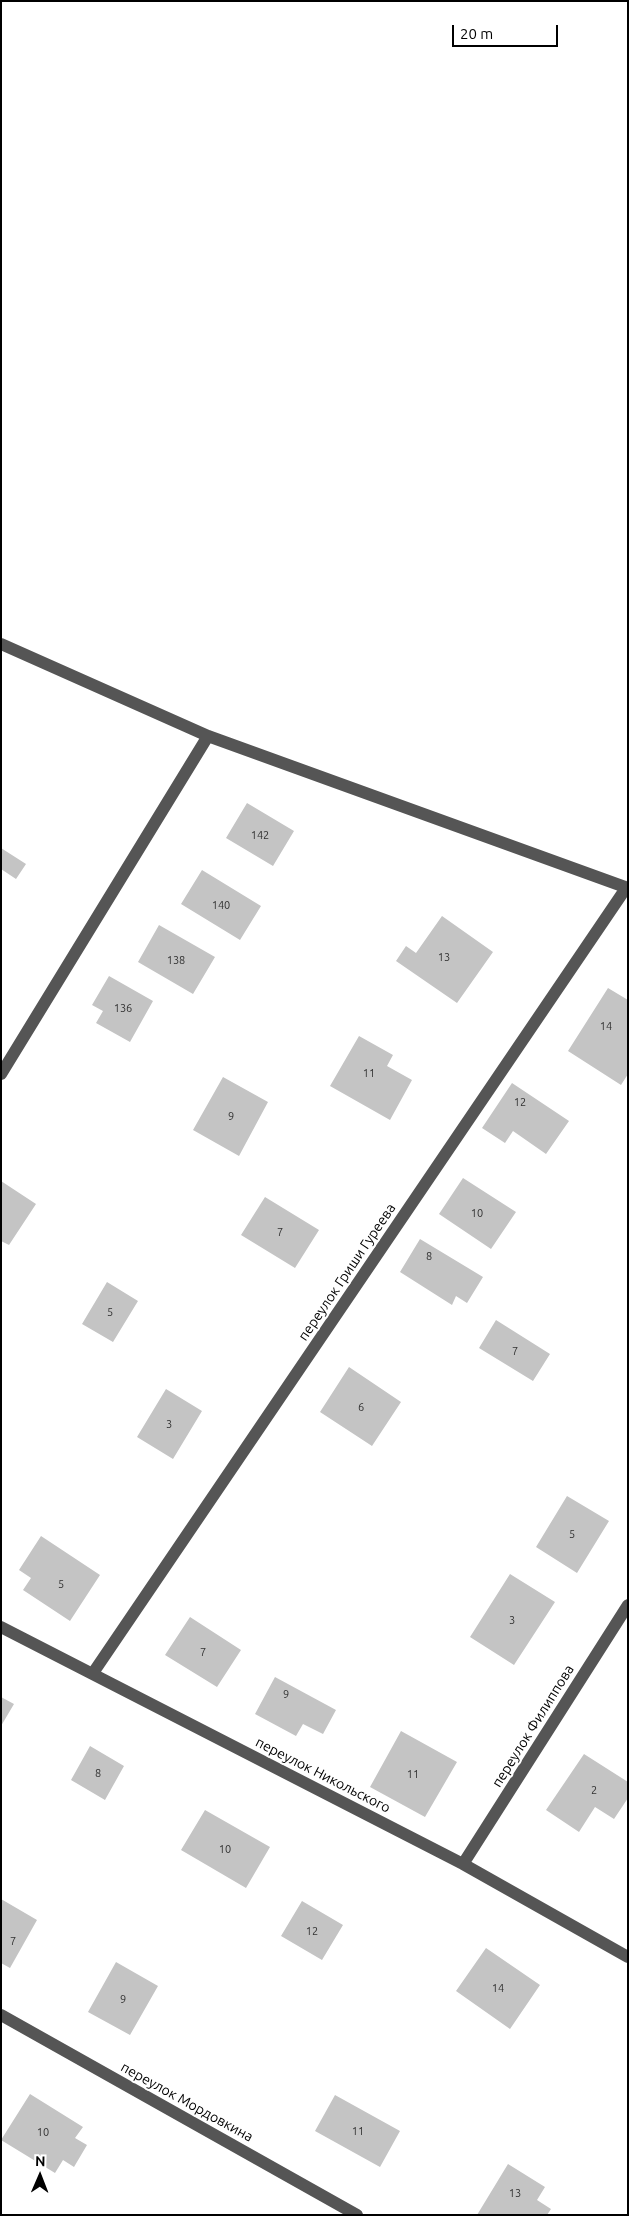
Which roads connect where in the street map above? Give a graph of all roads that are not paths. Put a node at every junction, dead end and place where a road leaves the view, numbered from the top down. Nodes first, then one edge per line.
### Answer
1 (1, 644) edge
2 (208, 736) junction
3 (627, 888) edge
4 (1, 1074) edge
5 (628, 1605) edge
6 (1, 1627) edge
7 (93, 1674) junction
8 (463, 1864) junction
9 (628, 1957) edge
10 (1, 2015) edge
11 (357, 2215) edge

1 - 2 street
2 - 3 street
2 - 4 street
3 - 7 street, переулок Гриши Гуреева
5 - 8 street, переулок Филиппова
6 - 7 street, переулок Никольского
7 - 8 street, переулок Никольского
8 - 9 street, переулок Никольского
10 - 11 street, переулок Мордовкина

